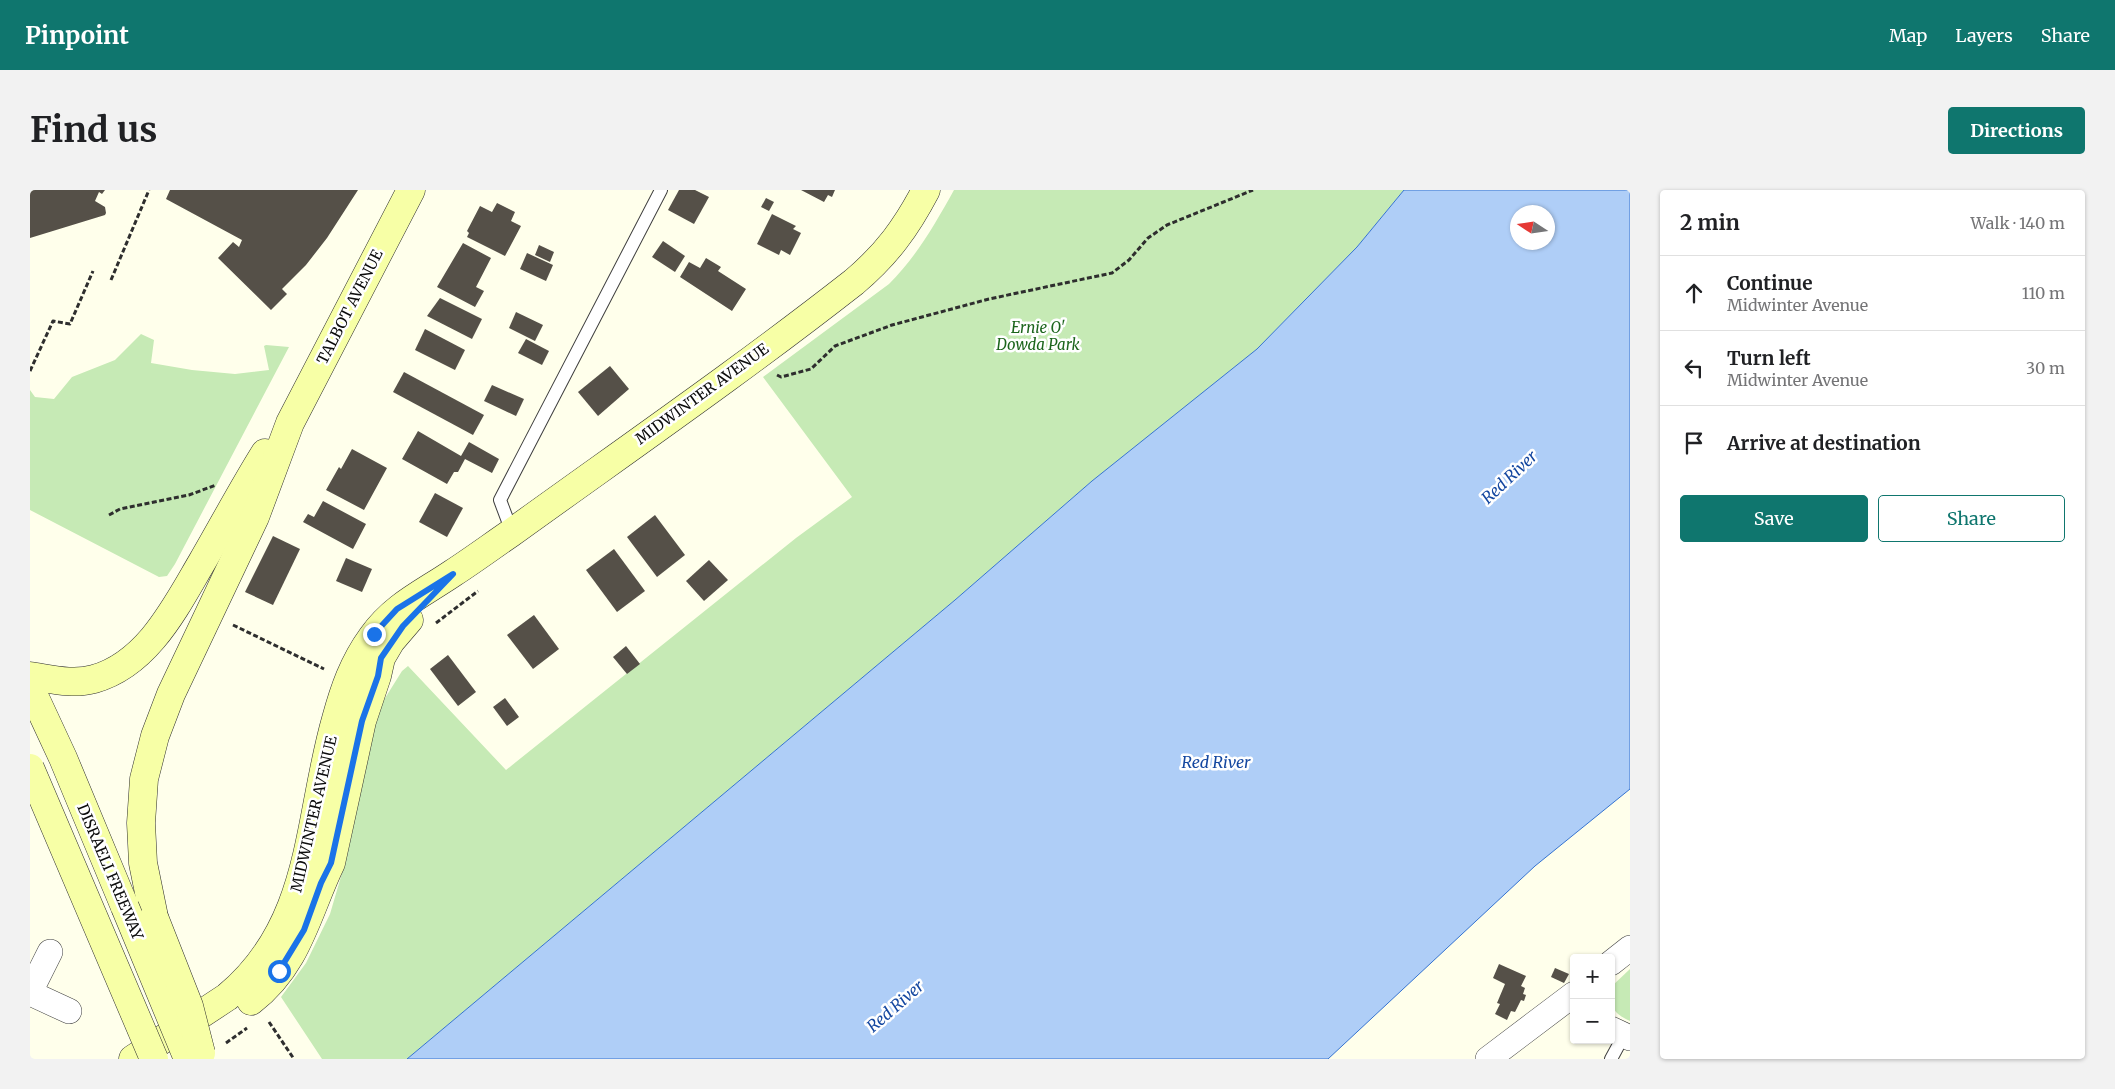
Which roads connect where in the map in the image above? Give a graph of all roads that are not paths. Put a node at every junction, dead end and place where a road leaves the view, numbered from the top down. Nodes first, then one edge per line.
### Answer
1 (411, 190) edge
2 (661, 190) edge
3 (926, 190) edge
4 (290, 423) junction
5 (512, 532) junction
6 (453, 574) junction
7 (30, 676) edge
8 (30, 687) edge
9 (30, 768) edge
10 (1630, 948) edge
11 (50, 952) dead end
12 (1615, 961) edge
13 (30, 993) edge
14 (1569, 1003) edge
15 (69, 1011) dead end
16 (1622, 1034) edge
17 (133, 1059) edge
18 (154, 1059) edge
19 (167, 1059) edge
20 (188, 1059) edge
21 (203, 1059) edge
22 (1488, 1059) edge
23 (1611, 1059) edge

1 - 4 main road, TALBOT AVENUE
2 - 5 lane
3 - 5 main road, MIDWINTER AVENUE
4 - 7 main road
4 - 21 main road, bridge
5 - 6 main road, MIDWINTER AVENUE
6 - 17 main road, MIDWINTER AVENUE
6 - 19 main road, MIDWINTER AVENUE
8 - 20 main road, DISRAELI FREEWAY, bridge
9 - 18 main road, bridge
10 - 12 street
11 - 13 street
13 - 15 street
14 - 22 street
16 - 23 lane

